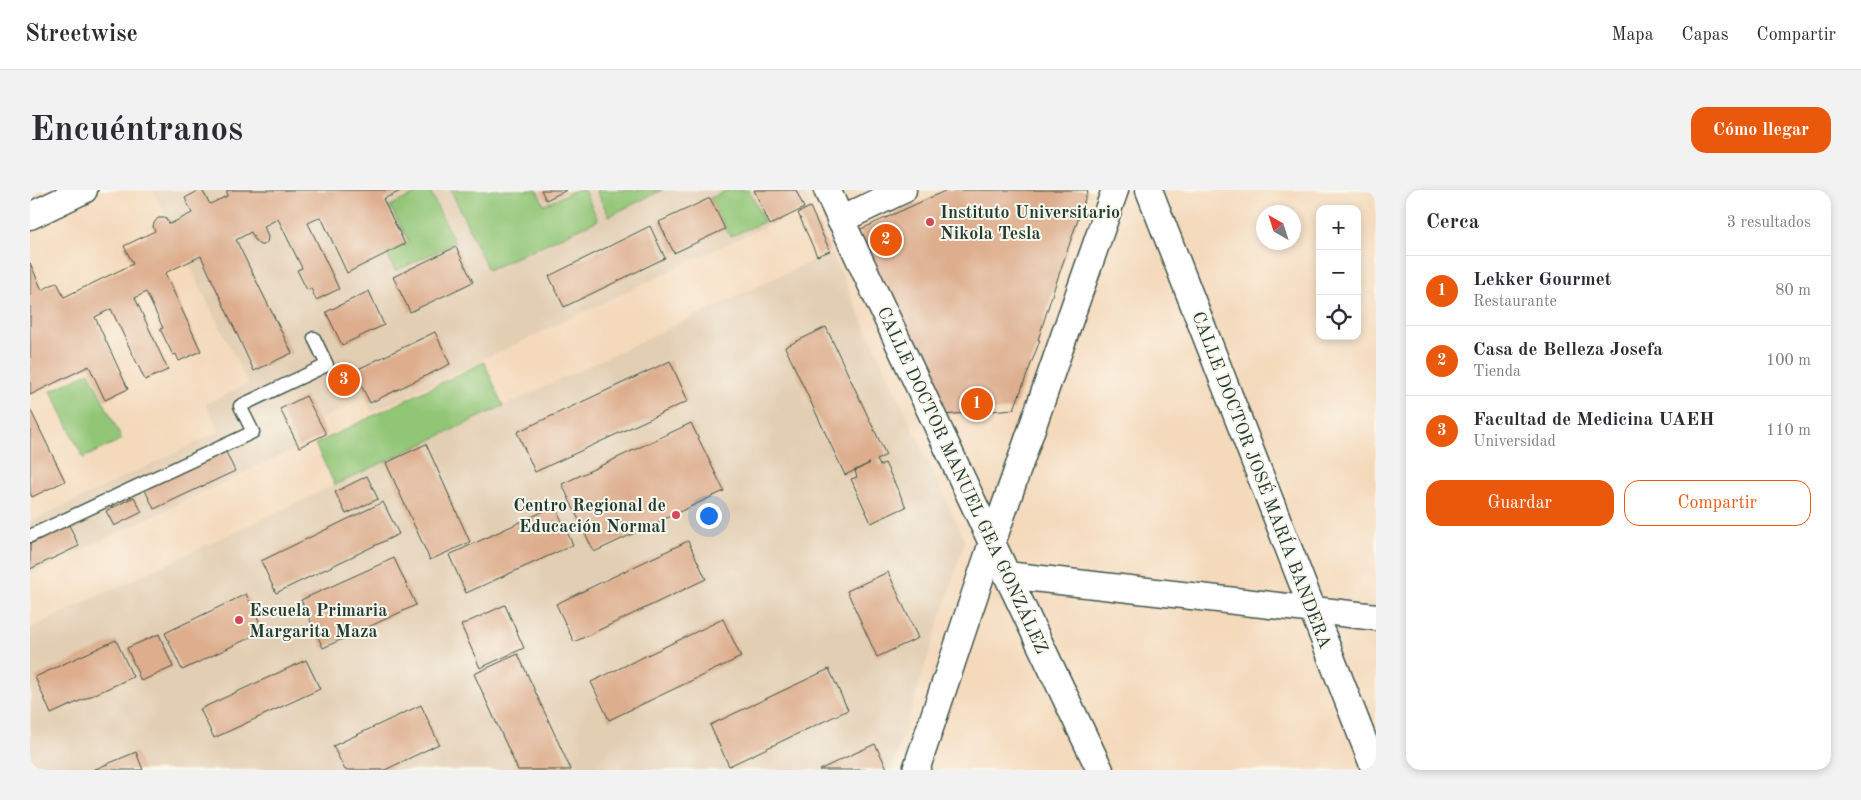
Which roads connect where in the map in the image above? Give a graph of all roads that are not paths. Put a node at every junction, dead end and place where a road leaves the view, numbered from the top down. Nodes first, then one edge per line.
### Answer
1 (84, 190) edge
2 (827, 190) edge
3 (903, 190) edge
4 (1115, 190) edge
5 (1149, 190) edge
6 (30, 216) edge
7 (840, 220) junction
8 (314, 338) dead end
9 (30, 536) edge
10 (992, 544) junction
11 (1007, 575) junction
12 (1312, 609) junction
13 (1376, 617) edge
14 (916, 770) edge
15 (1100, 770) edge
16 (1375, 770) edge

1 - 6 street
2 - 7 street, CALLE DOCTOR MANUEL GEA GONZÁLEZ
3 - 7 street
4 - 10 street
5 - 12 street, CALLE DOCTOR JOSÉ MARÍA BANDERA
7 - 10 street, CALLE DOCTOR MANUEL GEA GONZÁLEZ
8 - 9 lane
10 - 11 street, CALLE DOCTOR MANUEL GEA GONZÁLEZ
10 - 14 street
11 - 12 street
11 - 15 street, CALLE DOCTOR MANUEL GEA GONZÁLEZ
12 - 13 street
12 - 16 street, CALLE DOCTOR JOSÉ MARÍA BANDERA

